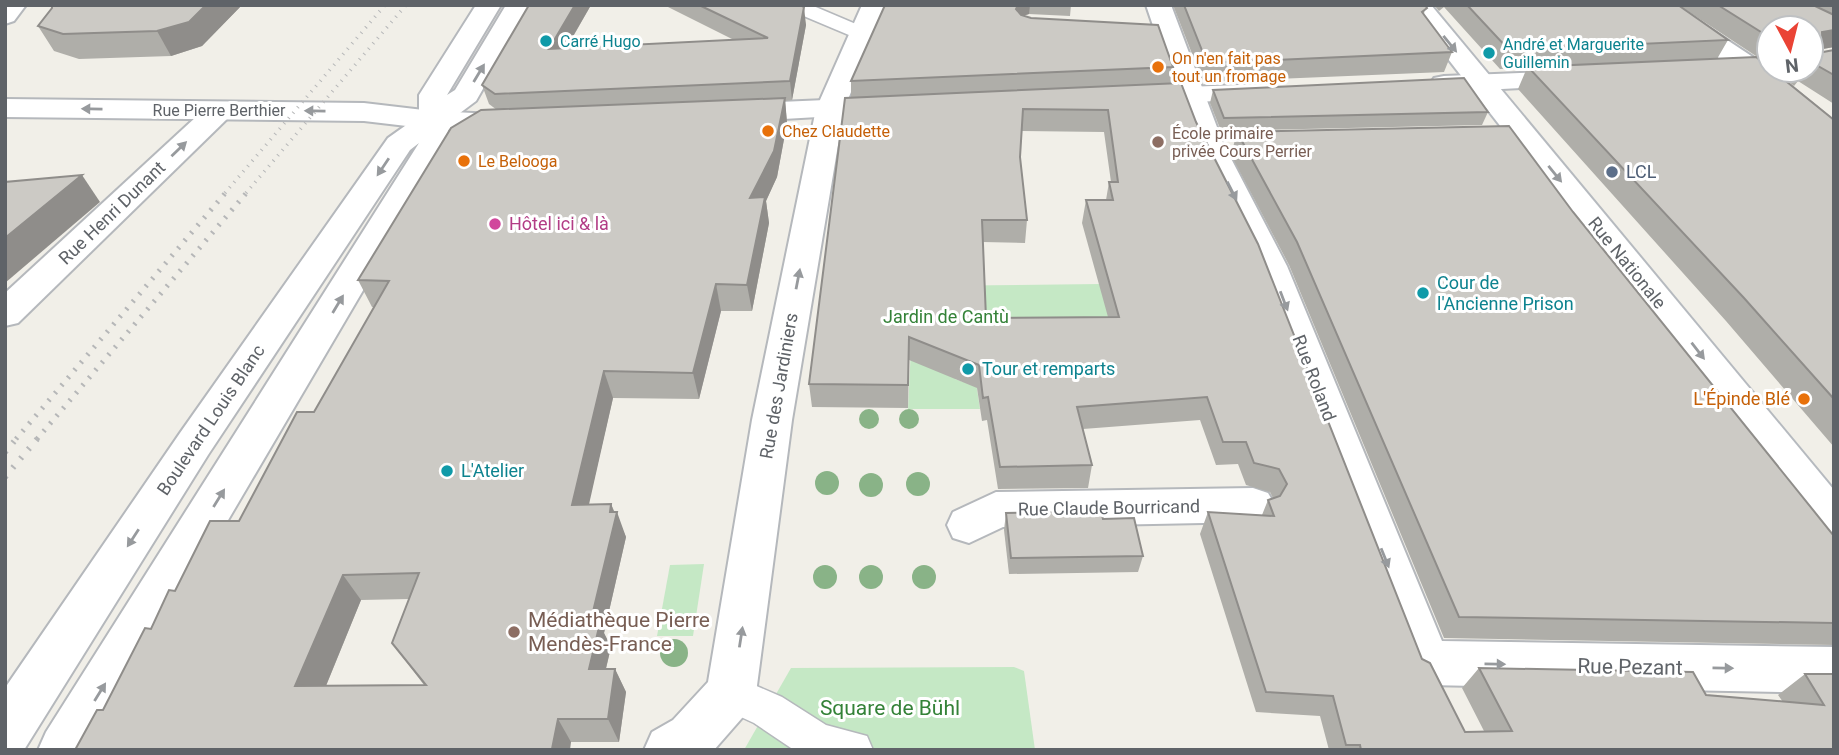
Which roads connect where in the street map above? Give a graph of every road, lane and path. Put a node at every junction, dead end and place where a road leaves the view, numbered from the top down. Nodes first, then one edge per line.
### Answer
1 (14, 5) edge
2 (489, 5) edge
3 (519, 5) edge
4 (794, 5) edge
5 (875, 5) edge
6 (1158, 5) edge
7 (1418, 5) edge
8 (1657, 5) edge
9 (5, 16) edge
10 (1140, 30) edge
11 (1167, 32) junction
12 (863, 34) junction
13 (1755, 65) edge
14 (1755, 69) edge
15 (1714, 72) edge
16 (1604, 77) edge
17 (1481, 83) junction
18 (1778, 84) edge
19 (1412, 86) edge
20 (1286, 91) edge
21 (1189, 95) junction
22 (1106, 99) edge
23 (925, 105) edge
24 (5, 108) edge
25 (830, 109) junction
26 (219, 111) junction
27 (706, 115) edge
28 (432, 120) junction
29 (546, 122) edge
30 (1524, 136) junction
31 (1483, 137) edge
32 (1834, 137) edge
33 (5, 314) edge
34 (1253, 505) dead end
35 (1834, 522) edge
36 (969, 525) dead end
37 (1834, 670) edge
38 (1436, 680) joint
39 (731, 693) junction
40 (5, 733) edge
41 (64, 750) edge
42 (670, 750) edge
43 (853, 750) edge

1 - 9 street
2 - 28 street
28 -> 3 street, Boulevard Louis Blanc
4 - 12 street
5 - 12 street, Rue des Jardiniers
6 - 11 street, Rue Roland
7 -> 17 street, Rue Nationale
8 - 13 street
10 - 11 street
11 - 21 street, Rue Roland
12 - 25 street, Rue des Jardiniers
14 - 15 street
16 - 17 street
17 - 19 street
17 - 30 street, Rue Nationale
18 - 32 street
20 - 21 street
21 - 22 street
21 -> 38 street, Rue Roland
23 - 25 street
26 -> 24 street, Rue Pierre Berthier
25 - 27 street
39 -> 25 street, Rue des Jardiniers
28 -> 26 street, Rue Pierre Berthier
33 -> 26 street, Rue Henri Dunant
28 - 29 street, Rue Pierre Berthier
28 -> 40 street, Boulevard Louis Blanc
41 -> 28 street
30 - 31 street
30 -> 35 street, Rue Nationale
34 - 36 street, Rue Claude Bourricand
38 -> 37 street, Rue Pezant
39 - 42 street
39 - 43 street

